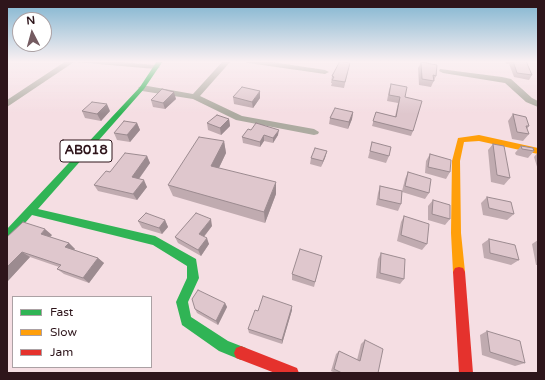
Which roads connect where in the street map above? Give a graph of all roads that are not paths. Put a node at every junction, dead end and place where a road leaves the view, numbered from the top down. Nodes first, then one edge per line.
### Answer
1 (45, 79) edge
2 (148, 79) edge
3 (211, 79) edge
4 (500, 79) edge
5 (142, 88) junction
6 (195, 97) junction
7 (7, 104) edge
8 (538, 104) edge
9 (314, 132) dead end
10 (538, 151) edge
11 (32, 211) junction
12 (7, 236) edge
13 (471, 370) edge
14 (292, 373) edge

1 - 7 street
2 - 5 street, AB018
3 - 6 street
4 - 8 street
5 - 6 street
5 - 11 street, AB018
6 - 9 street
10 - 13 street
11 - 12 street, AB018
11 - 14 street

